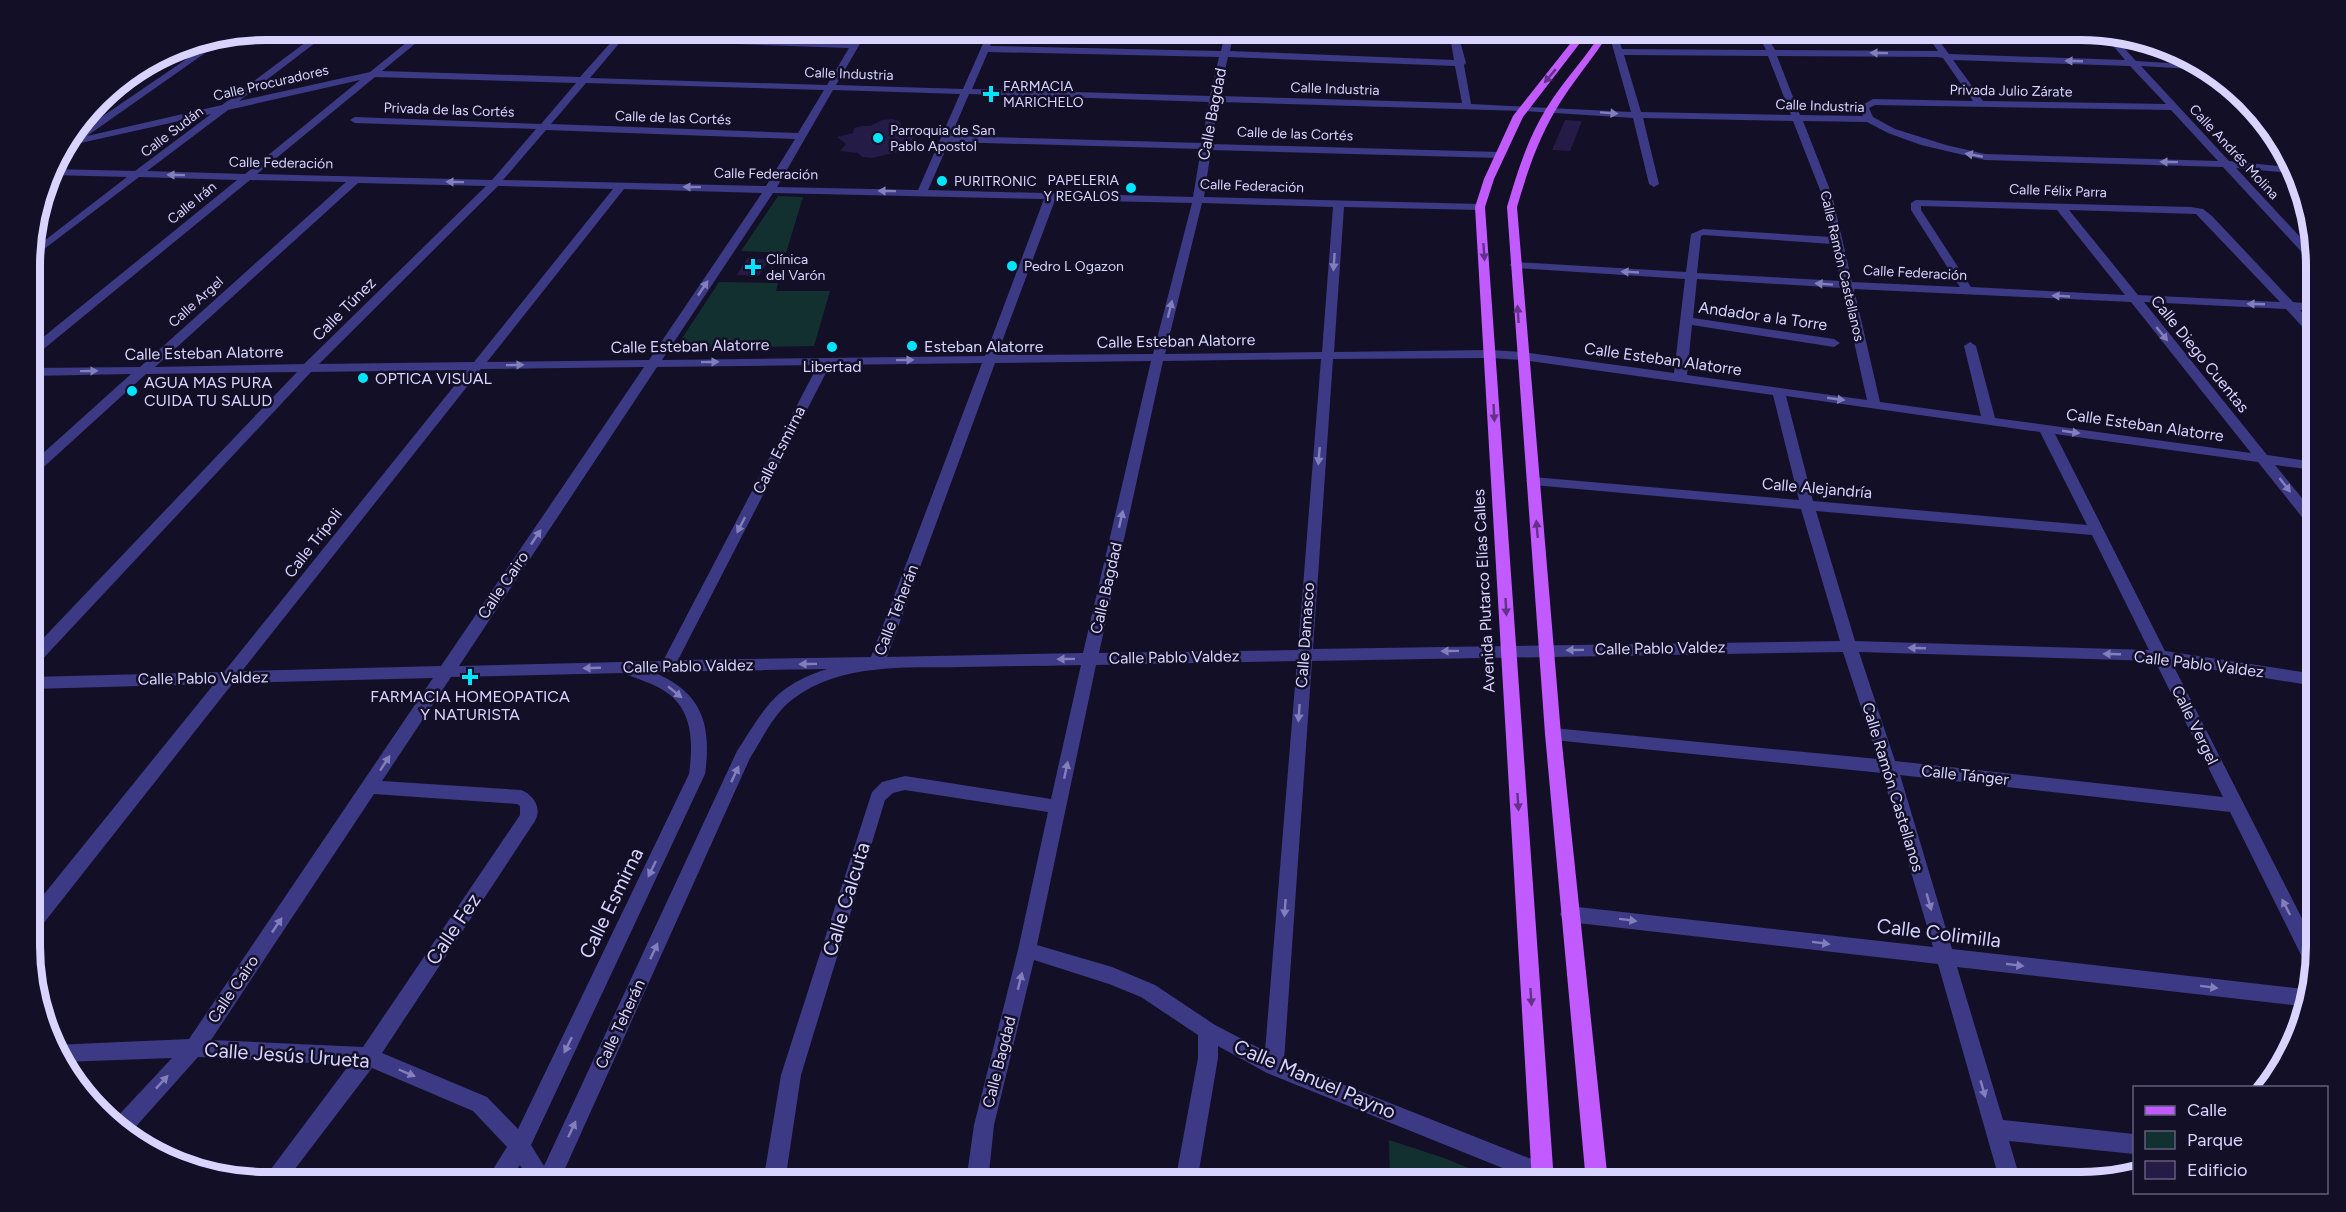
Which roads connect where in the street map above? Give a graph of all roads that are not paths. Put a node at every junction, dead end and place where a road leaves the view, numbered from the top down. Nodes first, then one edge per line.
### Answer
1 (315, 40) edge
2 (416, 40) edge
3 (617, 40) edge
4 (749, 40) edge
5 (858, 40) edge
6 (989, 40) edge
7 (1228, 40) edge
8 (1455, 40) edge
9 (1579, 40) edge
10 (1601, 40) edge
11 (1615, 40) edge
12 (1765, 40) edge
13 (1935, 40) edge
14 (2114, 43) edge
15 (855, 45) junction
16 (1576, 45) junction
17 (208, 48) edge
18 (985, 49) junction
19 (1595, 49) junction
20 (1619, 52) junction
21 (1771, 52) junction
22 (1224, 54) junction
23 (1948, 57) junction
24 (1461, 63) junction
25 (2132, 63) junction
26 (2184, 67) edge
27 (373, 74) junction
28 (583, 80) junction
29 (831, 87) junction
30 (966, 92) junction
31 (1214, 99) junction
32 (1980, 104) junction
33 (1467, 106) junction
34 (226, 107) junction
35 (2174, 107) junction
36 (1523, 108) junction
37 (1551, 110) junction
38 (1637, 115) junction
39 (1795, 118) junction
40 (1869, 119) junction
41 (355, 120) dead end
42 (543, 126) junction
43 (84, 134) edge
44 (801, 136) junction
45 (946, 139) junction
46 (79, 142) edge
47 (1206, 145) junction
48 (1499, 154) junction
49 (2227, 164) junction
50 (2283, 169) edge
51 (62, 172) edge
52 (138, 174) junction
53 (247, 177) junction
54 (355, 180) junction
55 (495, 183) junction
56 (1654, 184) dead end
57 (622, 185) junction
58 (770, 189) junction
59 (922, 192) junction
60 (1051, 195) junction
61 (1198, 199) junction
62 (1339, 203) junction
63 (2060, 206) junction
64 (1480, 207) junction
65 (1838, 241) junction
66 (41, 246) edge
67 (2305, 249) edge
68 (1515, 265) junction
69 (1692, 275) junction
70 (1848, 285) junction
71 (1968, 291) junction
72 (2134, 299) junction
73 (2289, 306) junction
74 (2306, 307) edge
75 (1687, 321) junction
76 (2306, 324) edge
77 (1834, 343) dead end
78 (1970, 345) dead end
79 (40, 346) edge
80 (1491, 354) junction
81 (1327, 356) junction
82 (1522, 356) junction
83 (1158, 357) junction
84 (991, 359) junction
85 (826, 361) junction
86 (653, 363) junction
87 (477, 365) junction
88 (308, 368) junction
89 (142, 370) junction
90 (40, 372) edge
91 (1680, 378) junction
92 (1778, 391) junction
93 (1874, 404) junction
94 (1989, 420) junction
95 (2045, 428) junction
96 (2264, 458) junction
97 (40, 463) edge
98 (2306, 465) edge
99 (1533, 481) junction
100 (1807, 505) junction
101 (2306, 512) edge
102 (2098, 531) junction
103 (1849, 646) junction
104 (1508, 650) junction
105 (1548, 650) junction
106 (40, 651) edge
107 (1304, 654) junction
108 (2162, 656) junction
109 (1090, 658) junction
110 (878, 662) junction
111 (623, 667) junction
112 (667, 667) junction
113 (445, 672) junction
114 (230, 678) junction
115 (2306, 679) edge
116 (40, 683) edge
117 (1553, 734) junction
118 (1889, 767) junction
119 (369, 787) junction
120 (2233, 805) junction
121 (1058, 807) junction
122 (40, 913) edge
123 (1569, 914) junction
124 (2306, 945) edge
125 (1028, 950) junction
126 (1945, 957) junction
127 (2299, 997) edge
128 (1208, 1031) junction
129 (194, 1048) junction
130 (68, 1053) edge
131 (368, 1057) junction
132 (1274, 1066) junction
133 (126, 1122) edge
134 (1994, 1129) junction
135 (2133, 1144) edge
136 (520, 1146) junction
137 (280, 1172) edge
138 (503, 1172) edge
139 (536, 1172) edge
140 (553, 1172) edge
141 (776, 1172) edge
142 (978, 1172) edge
143 (1188, 1172) edge
144 (1531, 1172) edge
145 (1543, 1172) edge
146 (1596, 1172) edge
147 (2008, 1172) edge

1 - 34 street, Calle Sudán
2 - 27 street, Calle Irán
3 - 28 street, Calle Túnez
4 - 15 street
5 - 15 street, Calle Cairo
6 - 18 street
7 - 22 street, Calle Bagdad
8 - 24 street
9 - 16 main road, Avenida Plutarco Elías Calles
10 - 19 main road
11 - 20 street
12 - 21 street, Calle Ramón Castellanos
13 - 23 street
14 - 25 street, Calle Andrés Molina
15 - 29 street, Calle Cairo
16 - 19 main road
16 -> 36 main road, Avenida Plutarco Elías Calles
17 - 43 street
18 - 22 street
18 - 30 street
19 - 37 main road
20 - 21 street
20 - 38 street
23 -> 21 street
21 - 39 street, Calle Ramón Castellanos
22 - 24 street
22 - 31 street, Calle Bagdad
25 -> 23 street
23 - 32 street
24 - 33 street
25 - 26 street
25 - 35 street, Calle Andrés Molina
27 - 28 street, Calle Industria
27 - 34 street, Calle Procuradores
27 - 53 street, Calle Irán
28 - 29 street, Calle Industria
28 - 42 street, Calle Túnez
29 - 30 street, Calle Industria
29 - 44 street, Calle Cairo
30 - 31 street, Calle Industria
30 - 45 street
31 - 33 street, Calle Industria
31 - 47 street, Calle Bagdad
32 - 35 street, Privada Julio Zárate
32 - 40 street, Privada Julio Zárate
33 - 36 street, Calle Industria
34 - 46 street, Calle Procuradores
34 - 52 street, Calle Sudán
35 - 49 street, Calle Andrés Molina
36 - 37 street, Calle Industria
36 - 48 main road, Avenida Plutarco Elías Calles
37 -> 38 street, Calle Industria
37 - 68 main road
38 - 39 street, Calle Industria
38 - 56 street
39 - 40 street, Calle Industria
39 - 65 street, Calle Ramón Castellanos
49 -> 40 street, Calle Industria
41 - 42 street, Privada de las Cortés
42 - 44 street, Calle de las Cortés
42 - 55 street, Calle Túnez
44 - 58 street, Calle Cairo
45 - 47 street, Calle de las Cortés
45 - 59 street
47 - 48 street, Calle de las Cortés
47 - 61 street, Calle Bagdad
48 - 64 main road, Avenida Plutarco Elías Calles
49 - 50 street, Calle Industria
49 - 67 street, Calle Andrés Molina
51 - 52 street, Calle Federación
53 -> 52 street, Calle Federación
52 - 66 street, Calle Sudán
53 - 54 street, Calle Federación
53 - 79 street, Calle Irán
55 -> 54 street, Calle Federación
54 - 89 street, Calle Argel
55 - 57 street, Calle Federación
55 - 88 street, Calle Túnez
58 -> 57 street, Calle Federación
57 - 87 street, Calle Trípoli
59 -> 58 street, Calle Federación
86 -> 58 street, Calle Cairo
59 - 60 street, Calle Federación
60 - 61 street, Calle Federación
60 - 84 street, Calle Teherán
61 - 62 street, Calle Federación
83 -> 61 street, Calle Bagdad
62 - 64 street, Calle Federación
62 -> 81 street, Calle Damasco
63 - 71 street, Calle Félix Parra
63 - 72 street, Calle Diego Cuentas
63 - 73 street, Calle Félix Parra
64 -> 80 main road, Avenida Plutarco Elías Calles
65 - 69 street
65 - 70 street, Calle Ramón Castellanos
69 -> 68 street, Calle Federación
82 -> 68 main road
70 -> 69 street, Calle Federación
69 - 75 street
70 - 71 street, Calle Federación
70 - 93 street, Calle Ramón Castellanos
72 -> 71 street, Calle Federación
73 -> 72 street, Calle Federación
72 -> 96 street, Calle Diego Cuentas
73 - 74 street, Calle Federación
73 - 76 street
75 - 77 street, Andador a la Torre
75 - 91 street
78 - 94 street
80 - 81 street, Calle Esteban Alatorre
80 - 82 street, Calle Esteban Alatorre
80 -> 104 main road, Avenida Plutarco Elías Calles
81 - 83 street, Calle Esteban Alatorre
81 -> 107 street, Calle Damasco
82 - 91 street, Calle Esteban Alatorre
82 - 99 main road
83 - 84 street, Calle Esteban Alatorre
109 -> 83 street, Calle Bagdad
85 -> 84 street, Calle Esteban Alatorre
84 - 110 street, Calle Teherán
86 -> 85 street, Calle Esteban Alatorre
85 -> 112 street, Calle Esmirna
87 -> 86 street, Calle Esteban Alatorre
113 -> 86 street, Calle Cairo
87 - 88 street, Calle Esteban Alatorre
87 - 114 street, Calle Trípoli
88 - 89 street, Calle Esteban Alatorre
88 - 106 street, Calle Túnez
90 -> 89 street, Calle Esteban Alatorre
89 - 97 street, Calle Argel
91 - 92 street, Calle Esteban Alatorre
92 -> 93 street, Calle Esteban Alatorre
92 - 100 street, Calle Ramón Castellanos
93 - 94 street, Calle Esteban Alatorre
94 - 95 street, Calle Esteban Alatorre
95 -> 96 street, Calle Esteban Alatorre
95 - 102 street, Calle Vergel
96 - 98 street, Calle Esteban Alatorre
96 -> 101 street, Calle Diego Cuentas
99 - 100 street, Calle Alejandría
105 -> 99 main road
100 - 102 street, Calle Alejandría
100 - 103 street, Calle Ramón Castellanos
102 - 108 street, Calle Vergel
103 -> 105 street, Calle Pablo Valdez
108 -> 103 street, Calle Pablo Valdez
103 - 118 street, Calle Ramón Castellanos
104 - 105 street, Calle Pablo Valdez
104 -> 107 street, Calle Pablo Valdez
104 -> 145 main road, Avenida Plutarco Elías Calles
105 - 117 main road
107 - 109 street, Calle Pablo Valdez
107 -> 132 street, Calle Damasco
108 - 115 street, Calle Pablo Valdez
108 - 120 street, Calle Vergel
109 -> 110 street, Calle Pablo Valdez
121 -> 109 street, Calle Bagdad
110 -> 112 street, Calle Pablo Valdez
140 -> 110 street, Calle Teherán
111 - 112 street, Calle Pablo Valdez
111 -> 113 street, Calle Pablo Valdez
111 -> 136 street, Calle Esmirna
113 - 114 street, Calle Pablo Valdez
119 -> 113 street, Calle Cairo
114 - 116 street, Calle Pablo Valdez
114 - 122 street, Calle Trípoli
117 - 118 street, Calle Tánger
117 - 123 main road
118 - 120 street, Calle Tánger
118 -> 126 street, Calle Ramón Castellanos
129 -> 119 street, Calle Cairo
119 - 131 street, Calle Fez
124 -> 120 street, Calle Vergel
121 - 125 street, Calle Bagdad
121 - 141 street, Calle Calcuta
123 -> 126 street, Calle Colimilla
123 - 146 main road
125 - 128 street, Calle Manuel Payno
142 -> 125 street, Calle Bagdad
126 -> 127 street, Calle Colimilla
126 -> 134 street, Calle Ramón Castellanos
128 - 132 street, Calle Manuel Payno
128 - 143 street
129 - 130 street, Calle Jesús Urueta
129 - 131 street, Calle Jesús Urueta
133 -> 129 street, Calle Cairo
131 -> 136 street, Calle Jesús Urueta
131 - 137 street, Calle Fez
132 - 144 street, Calle Manuel Payno
134 - 135 street
134 - 147 street, Calle Ramón Castellanos
136 - 138 street, Calle Esmirna
136 - 139 street, Calle Jesús Urueta

